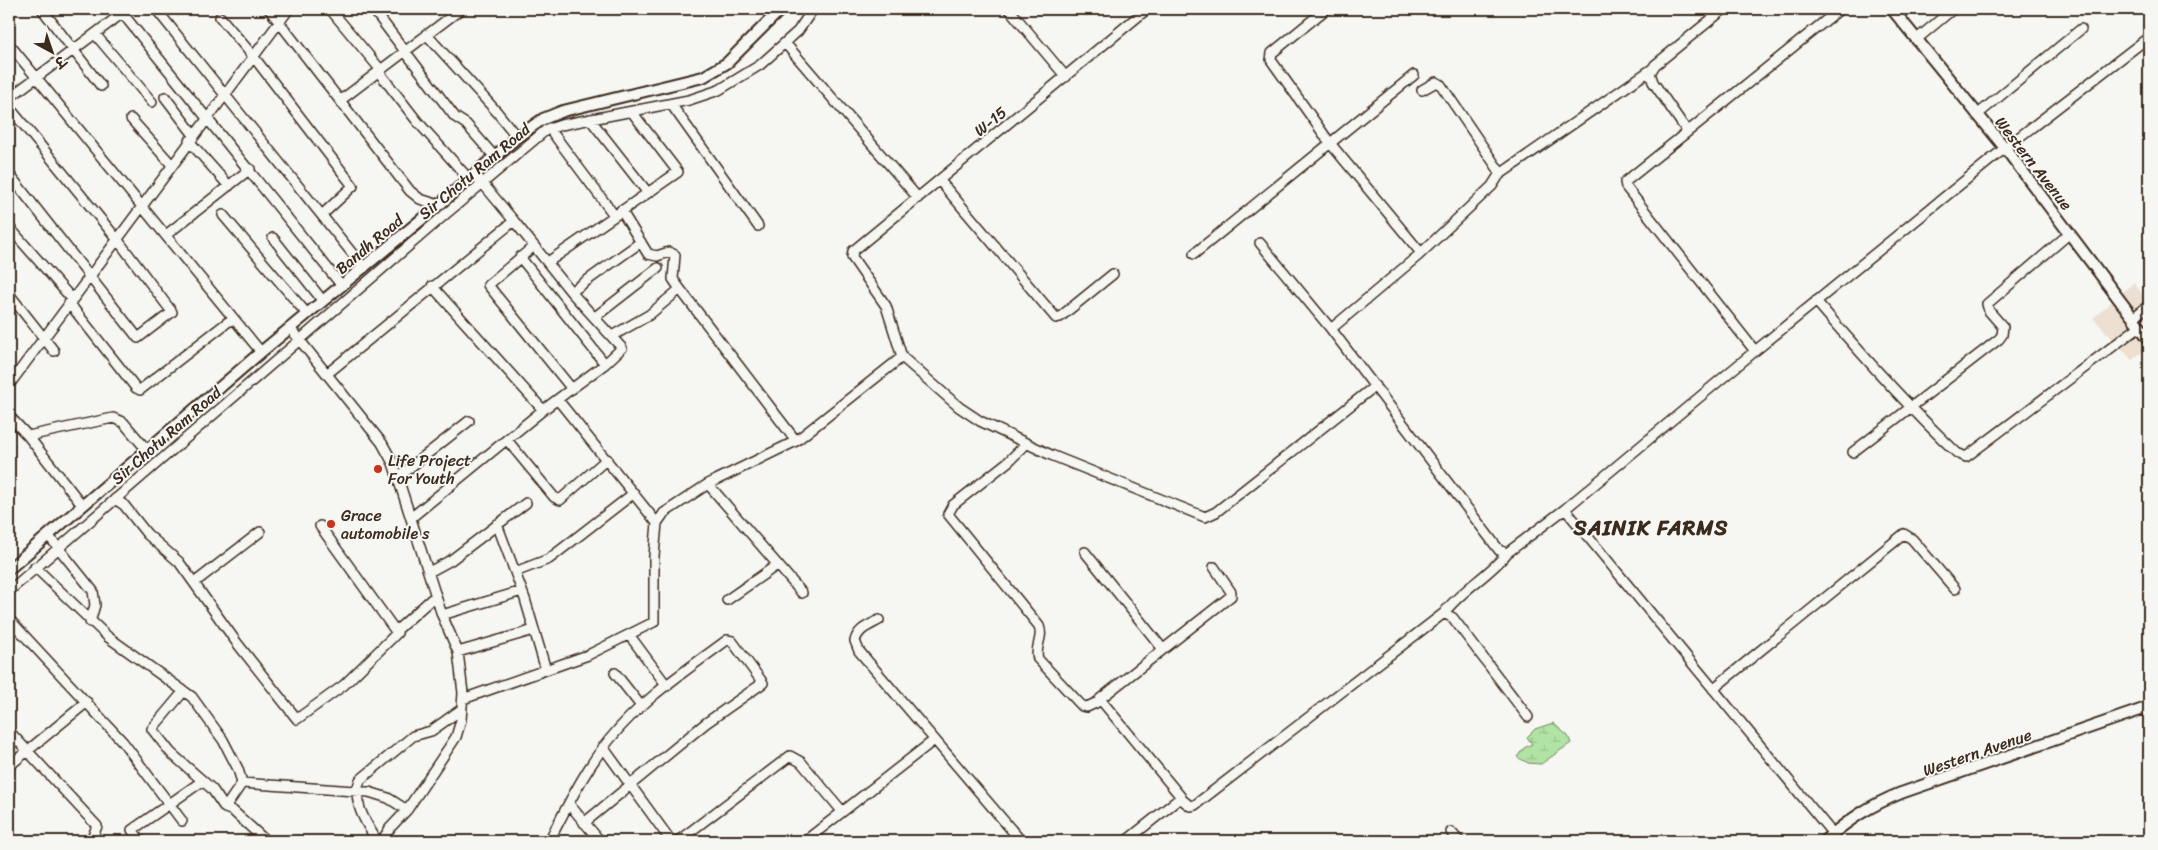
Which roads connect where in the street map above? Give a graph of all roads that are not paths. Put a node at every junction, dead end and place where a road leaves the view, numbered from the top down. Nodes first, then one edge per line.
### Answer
1 (42, 9) edge
2 (156, 9) edge
3 (269, 9) edge
4 (289, 9) edge
5 (330, 9) edge
6 (373, 9) edge
7 (461, 9) edge
8 (782, 9) edge
9 (813, 9) edge
10 (1009, 9) edge
11 (1147, 9) edge
12 (1326, 9) edge
13 (1724, 9) edge
14 (1840, 9) edge
15 (1892, 9) edge
16 (1953, 9) edge
17 (123, 10) edge
18 (220, 17) dead end
19 (279, 21) junction
20 (2081, 29) dead end
21 (95, 34) junction
22 (426, 34) junction
23 (2149, 37) edge
24 (1917, 39) junction
25 (785, 43) junction
26 (9, 44) edge
27 (74, 50) junction
28 (404, 50) junction
29 (253, 56) junction
30 (1652, 69) junction
31 (379, 70) junction
32 (1414, 75) dead end
33 (1066, 77) junction
34 (36, 78) junction
35 (101, 86) dead end
36 (1422, 90) dead end
37 (225, 94) junction
38 (165, 97) dead end
39 (9, 98) edge
40 (341, 100) junction
41 (152, 102) dead end
42 (671, 104) junction
43 (9, 107) edge
44 (632, 112) junction
45 (1977, 115) junction
46 (131, 119) dead end
47 (206, 119) junction
48 (590, 119) junction
49 (549, 128) junction
50 (1687, 131) junction
51 (517, 137) junction
52 (192, 138) junction
53 (1330, 143) junction
54 (2005, 148) junction
55 (494, 156) junction
56 (172, 165) junction
57 (250, 169) junction
58 (9, 174) edge
59 (1499, 175) junction
60 (472, 176) junction
61 (940, 181) junction
62 (482, 183) junction
63 (229, 186) junction
64 (648, 193) junction
65 (918, 198) junction
66 (439, 205) junction
67 (143, 206) junction
68 (618, 213) junction
69 (223, 215) dead end
70 (322, 215) junction
71 (514, 221) junction
72 (758, 226) dead end
73 (9, 227) edge
74 (2070, 233) junction
75 (166, 235) junction
76 (273, 238) dead end
77 (117, 239) junction
78 (641, 242) junction
79 (1260, 243) dead end
80 (534, 246) junction
81 (1421, 253) junction
82 (1194, 254) dead end
83 (520, 257) junction
84 (548, 262) junction
85 (364, 268) junction
86 (658, 268) dead end
87 (1113, 274) dead end
88 (89, 277) junction
89 (342, 286) junction
90 (432, 286) junction
91 (680, 289) junction
92 (571, 292) junction
93 (9, 294) edge
94 (70, 301) junction
95 (1816, 301) junction
96 (323, 302) junction
97 (2149, 305) edge
98 (307, 314) junction
99 (594, 317) junction
100 (233, 318) junction
101 (2136, 322) junction
102 (290, 328) junction
103 (1331, 329) junction
104 (612, 336) junction
105 (43, 338) junction
106 (300, 339) junction
107 (2149, 339) edge
108 (54, 350) dead end
109 (1755, 351) junction
110 (261, 352) junction
111 (902, 357) junction
112 (605, 364) junction
113 (328, 373) junction
114 (9, 385) edge
115 (1375, 386) junction
116 (572, 389) junction
117 (558, 400) junction
118 (1910, 408) junction
119 (543, 410) junction
120 (10, 420) edge
121 (469, 421) dead end
122 (28, 436) junction
123 (507, 440) junction
124 (796, 441) junction
125 (1026, 444) junction
126 (147, 450) junction
127 (1853, 452) dead end
128 (607, 459) junction
129 (129, 465) junction
130 (399, 476) junction
131 (139, 478) junction
132 (708, 484) junction
133 (634, 493) junction
134 (114, 499) junction
135 (526, 503) dead end
136 (82, 505) junction
137 (1565, 509) junction
138 (412, 517) junction
139 (657, 523) junction
140 (497, 524) junction
141 (320, 526) dead end
142 (260, 532) dead end
143 (48, 535) junction
144 (59, 547) junction
145 (1084, 552) dead end
146 (1507, 553) junction
147 (777, 565) junction
148 (1214, 567) dead end
149 (35, 568) junction
150 (9, 569) edge
151 (429, 572) junction
152 (515, 572) junction
153 (194, 582) junction
154 (1955, 589) dead end
155 (9, 590) edge
156 (522, 590) junction
157 (802, 593) dead end
158 (436, 595) junction
159 (728, 600) dead end
160 (1444, 614) junction
161 (442, 615) junction
162 (9, 619) edge
163 (878, 620) dead end
164 (90, 622) junction
165 (397, 630) junction
166 (534, 630) junction
167 (630, 636) junction
168 (1162, 648) junction
169 (458, 652) junction
170 (546, 670) junction
171 (615, 673) dead end
172 (667, 686) junction
173 (1713, 689) junction
174 (184, 691) junction
175 (1100, 701) junction
176 (87, 702) junction
177 (463, 704) junction
178 (641, 706) junction
179 (2149, 707) edge
180 (1528, 717) dead end
181 (9, 731) edge
182 (933, 741) junction
183 (603, 747) junction
184 (27, 751) junction
185 (9, 766) edge
186 (201, 782) junction
187 (242, 782) junction
188 (629, 784) junction
189 (356, 790) junction
190 (1181, 797) junction
191 (569, 804) junction
192 (170, 805) junction
193 (225, 808) junction
194 (407, 810) junction
195 (842, 811) junction
196 (182, 821) dead end
197 (584, 823) junction
198 (1452, 832) dead end
199 (1833, 834) junction
200 (92, 841) edge
201 (141, 841) edge
202 (266, 841) edge
203 (377, 841) edge
204 (382, 841) edge
205 (549, 841) edge
206 (600, 841) edge
207 (671, 841) edge
208 (678, 841) edge
209 (805, 841) edge
210 (1021, 841) edge
211 (1126, 841) edge
212 (1458, 841) edge
213 (1824, 841) edge

1 - 27 street
2 - 37 street
3 - 19 street
4 - 19 street
5 - 31 street
6 - 28 street
7 - 22 street
8 - 51 street, Bandh Road
9 - 25 street, Sir Chotu Ram Road
10 - 33 street
11 - 33 street, W-15
12 - 53 street
13 - 30 street
14 - 50 street
15 - 24 street, Western Avenue
16 - 24 street
17 - 21 street
17 - 47 street
18 - 29 street
19 - 29 street
19 - 40 street
20 - 45 street
21 - 27 street
21 - 41 street
22 - 28 street
22 - 51 street
23 - 54 street
24 - 45 street, Western Avenue
25 - 42 street, Sir Chotu Ram Road
25 - 65 street
26 - 34 street
27 - 34 street
27 - 35 street
28 - 31 street
28 - 55 street
29 - 37 street
29 - 70 street
30 - 50 street
30 - 59 street
31 - 40 street
31 - 60 street
32 - 53 street
33 - 61 street, W-15
34 - 39 street
34 - 67 street
36 - 59 street
37 - 47 street
37 - 70 street
38 - 52 street
40 - 66 street
42 - 44 street, Sir Chotu Ram Road
42 - 72 street
43 - 77 street
44 - 48 street, Sir Chotu Ram Road
44 - 64 street
45 - 54 street, Western Avenue
46 - 56 street
47 - 52 street
47 - 57 street
48 - 49 street, Sir Chotu Ram Road
48 - 64 street
49 - 62 street, Sir Chotu Ram Road
49 - 68 street
50 - 109 street
51 - 55 street, Bandh Road
52 - 56 street
52 - 63 street
53 - 81 street
53 - 82 street
54 - 74 street, Western Avenue
54 - 95 street
55 - 60 street, Bandh Road
56 - 67 street
57 - 63 street
57 - 89 street
58 - 88 street
59 - 81 street
60 - 62 street
60 - 66 street, Bandh Road
61 - 65 street, W-15
61 - 87 street
62 - 71 street
62 - 106 street, Sir Chotu Ram Road
63 - 75 street
64 - 68 street
65 - 111 street, W-15
66 - 85 street, Bandh Road
67 - 75 street
67 - 77 street
68 - 78 street
68 - 84 street
69 - 98 street
70 - 85 street
71 - 80 street
71 - 90 street
73 - 94 street
74 - 101 street, Western Avenue
74 - 118 street
75 - 100 street
76 - 96 street
77 - 88 street
77 - 88 street
78 - 91 street
78 - 92 street
79 - 103 street
80 - 83 street
80 - 84 street
81 - 103 street
83 - 112 street
83 - 116 street
84 - 92 street
85 - 89 street, Bandh Road
86 - 99 street
88 - 94 street
89 - 96 street, Bandh Road
90 - 113 street
90 - 119 street
91 - 104 street
91 - 124 street
92 - 99 street
93 - 105 street
94 - 100 street
94 - 105 street
95 - 109 street
95 - 118 street
96 - 98 street, Bandh Road
97 - 101 street
98 - 102 street, Bandh Road
99 - 104 street
100 - 110 street
101 - 107 street, Western Avenue
101 - 118 street
102 - 106 street
102 - 110 street, Bandh Road
103 - 115 street
104 - 112 street
105 - 108 street
105 - 114 street
106 - 113 street
106 - 131 street, Sir Chotu Ram Road
109 - 137 street
110 - 126 street, Bandh Road
111 - 124 street
111 - 125 street
112 - 116 street
113 - 130 street
115 - 125 street
115 - 146 street
116 - 117 street
117 - 119 street
117 - 128 street
118 - 127 street
119 - 123 street
120 - 122 street
121 - 130 street
122 - 126 street
122 - 136 street
123 - 128 street
123 - 138 street
124 - 132 street
125 - 175 street
126 - 129 street, Bandh Road
128 - 133 street
129 - 131 street
129 - 136 street, Bandh Road
130 - 138 street
131 - 134 street, Sir Chotu Ram Road
132 - 139 street
132 - 147 street
133 - 139 street
133 - 152 street
134 - 144 street, Sir Chotu Ram Road
134 - 153 street
135 - 140 street
136 - 143 street, Bandh Road
137 - 146 street
137 - 173 street
138 - 151 street
139 - 167 street
140 - 151 street
140 - 152 street
141 - 165 street
142 - 153 street
143 - 144 street
143 - 150 street, Bandh Road
144 - 149 street, Sir Chotu Ram Road
144 - 164 street
145 - 168 street
146 - 160 street
147 - 157 street
147 - 159 street
148 - 168 street
149 - 155 street, Sir Chotu Ram Road
149 - 164 street
151 - 158 street
152 - 156 street
153 - 165 street
154 - 173 street
156 - 161 street
156 - 166 street
158 - 161 street
158 - 165 street
160 - 180 street
160 - 190 street
161 - 169 street
162 - 176 street
163 - 182 street
164 - 174 street
166 - 169 street
166 - 170 street
167 - 170 street
167 - 172 street
168 - 175 street
169 - 177 street
170 - 177 street
171 - 178 street
172 - 178 street
172 - 188 street
173 - 199 street
174 - 186 street
174 - 187 street
175 - 190 street
176 - 184 street
176 - 192 street
177 - 189 street
177 - 194 street
178 - 183 street
179 - 199 street, Western Avenue
181 - 184 street
182 - 195 street
182 - 210 street
183 - 188 street
183 - 191 street
184 - 185 street
184 - 200 street
186 - 192 street
186 - 193 street
187 - 189 street
187 - 193 street
188 - 197 street
188 - 207 street
189 - 194 street
189 - 203 street
190 - 211 street
191 - 197 street
191 - 205 street
192 - 196 street
192 - 201 street
193 - 202 street
194 - 204 street
195 - 208 street
195 - 209 street
197 - 206 street
198 - 212 street
199 - 213 street, Western Avenue

